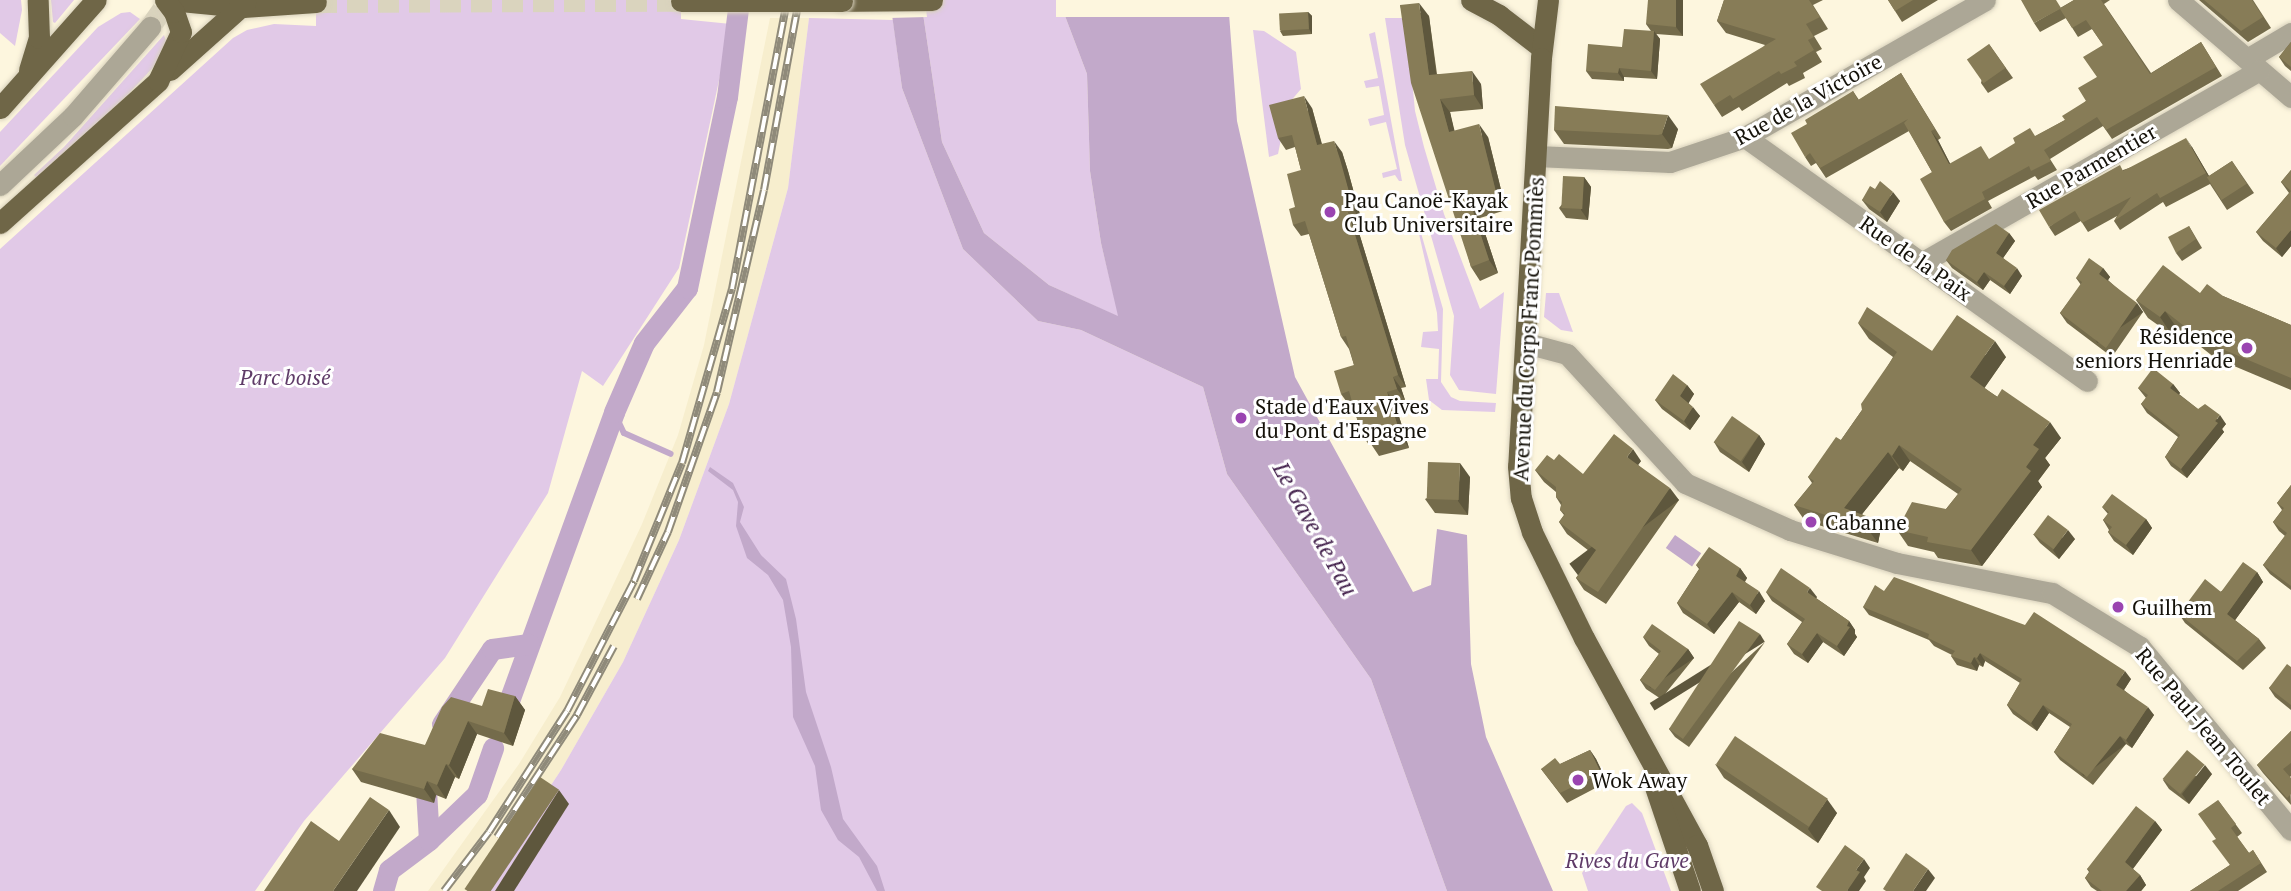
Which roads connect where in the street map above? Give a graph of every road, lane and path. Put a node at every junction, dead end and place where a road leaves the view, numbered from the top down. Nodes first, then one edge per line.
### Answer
1 (38, 0) edge
2 (96, 0) edge
3 (167, 0) edge
4 (932, 0) edge
5 (1471, 0) edge
6 (1548, 0) edge
7 (1985, 0) edge
8 (2178, 0) edge
9 (681, 1) edge
10 (316, 2) edge
11 (245, 4) edge
12 (150, 27) tunnel mouth
13 (2291, 33) edge
14 (1542, 48) junction
15 (2253, 65) junction
16 (27, 78) junction
17 (158, 81) junction
18 (2291, 96) edge
19 (0, 108) edge
20 (1745, 137) junction
21 (1536, 156) junction
22 (0, 185) edge
23 (0, 223) edge
24 (1923, 262) junction
25 (1525, 343) junction
26 (2087, 381) dead end
27 (1647, 755) junction
28 (2291, 830) edge
29 (1690, 891) edge
30 (1713, 891) edge

1 - 16 main road
2 - 16 main road
3 - 11 main road
3 - 17 main road
4 - 9 main road, bridge
5 - 14 main road
6 - 14 main road, Avenue du Corps Franc Pommiès
7 - 20 street, Rue de la Victoire
8 - 15 street
10 - 11 main road
11 - 17 main road
12 - 22 street
13 - 15 street, Rue Parmentier
14 - 21 main road, Avenue du Corps Franc Pommiès
15 - 18 street
15 - 24 street, Rue Parmentier
16 - 19 main road
17 - 23 main road
20 - 21 street, Rue de la Victoire
20 - 24 street, Rue de la Paix
21 - 25 main road, Avenue du Corps Franc Pommiès
24 - 26 street, Rue de la Paix
25 - 27 main road, Avenue du Corps Franc Pommiès
25 - 28 street, Rue Paul-Jean Toulet
27 - 29 main road, Avenue du Corps Franc Pommiès
27 - 30 main road, Avenue du Corps Franc Pommiès

